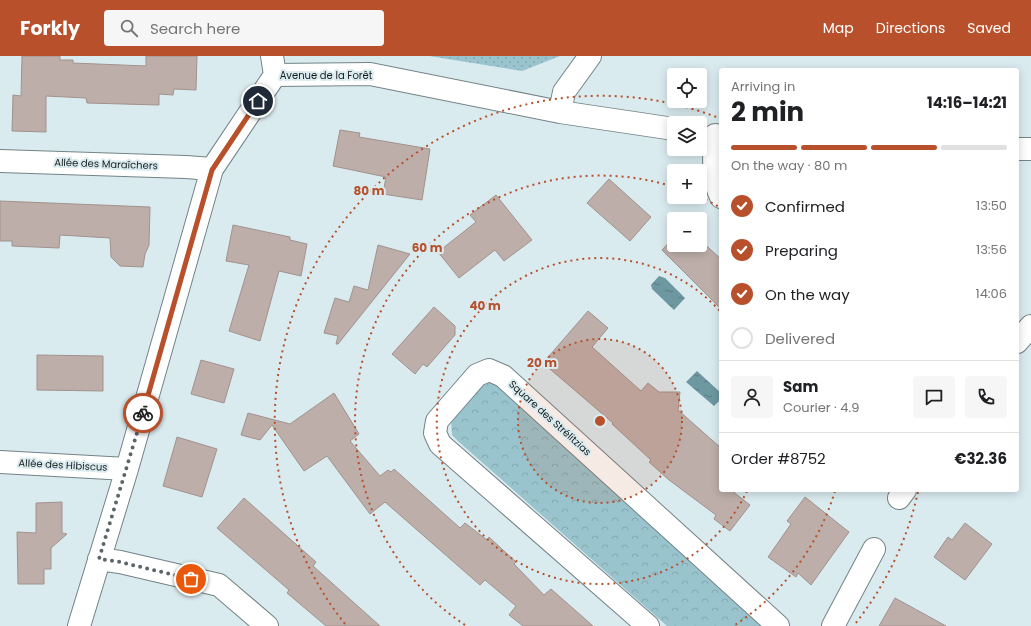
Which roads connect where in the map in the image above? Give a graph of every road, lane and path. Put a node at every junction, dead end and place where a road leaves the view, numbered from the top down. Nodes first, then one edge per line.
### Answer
1 (590, 56) edge
2 (274, 66) edge
3 (560, 112) junction
4 (667, 128) edge
5 (712, 135) edge
6 (1019, 149) edge
7 (1031, 149) edge
8 (0, 160) edge
9 (212, 170) junction
10 (719, 193) edge
11 (1031, 326) edge
12 (1019, 339) edge
13 (0, 462) edge
14 (127, 469) junction
15 (874, 549) dead end
16 (99, 559) junction
17 (79, 626) edge
18 (267, 626) edge
19 (648, 626) edge
20 (778, 626) edge
21 (833, 626) edge

1 - 3 street
2 - 3 street, Avenue de la Forêt
2 - 9 street, Avenue de la Forêt
3 - 4 street, Avenue de la Forêt
5 - 10 street
6 - 7 street
8 - 9 street, Allée des Maraîchers
9 - 14 street, Avenue de la Forêt
11 - 12 street
13 - 14 street, Allée des Hibiscus
14 - 16 street, Avenue de la Forêt
15 - 21 street
16 - 17 street, Avenue de la Forêt
16 - 18 street
19 - 20 street, Square des Strélitzias

